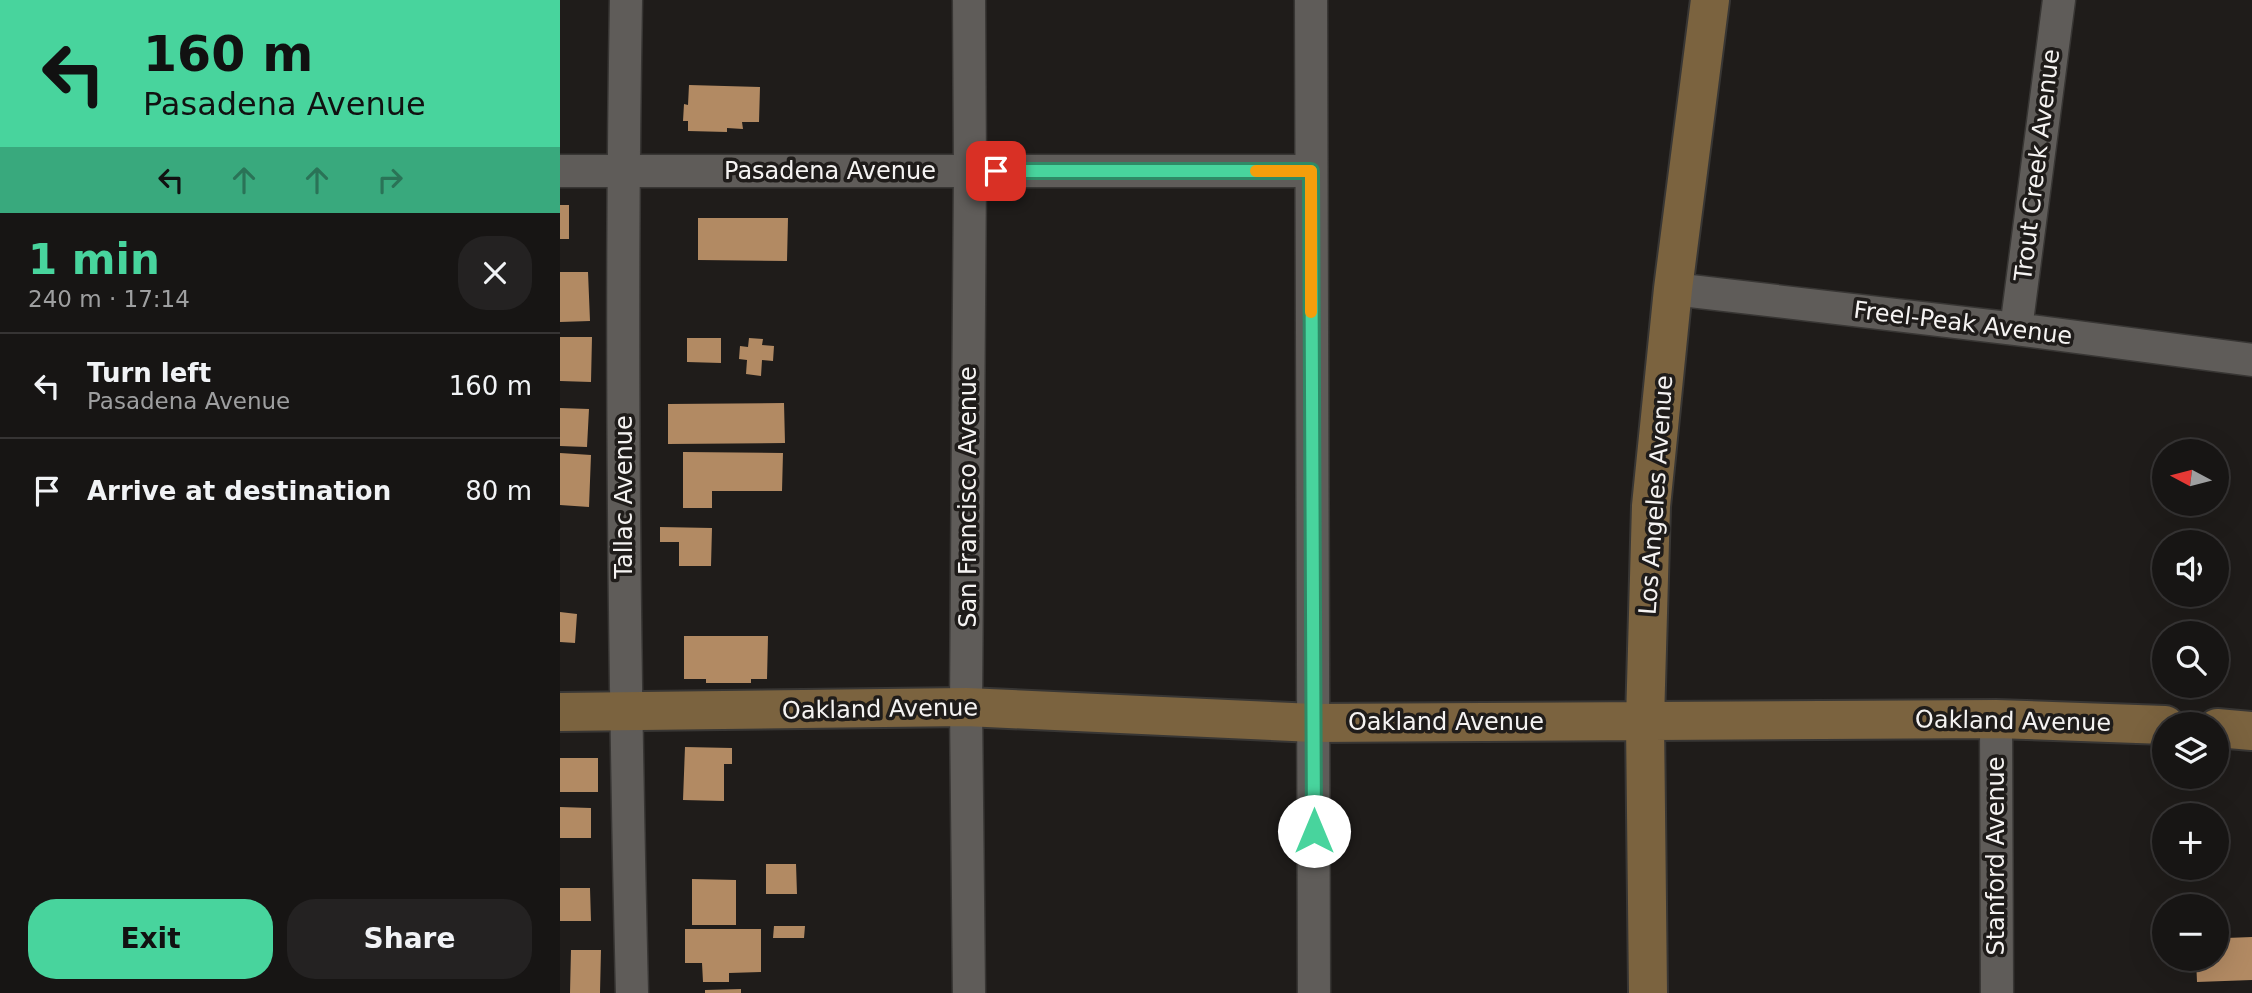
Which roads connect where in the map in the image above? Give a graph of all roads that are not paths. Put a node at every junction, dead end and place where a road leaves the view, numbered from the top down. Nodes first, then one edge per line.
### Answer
1 (626, 0) edge
2 (969, 0) edge
3 (1311, 0) edge
4 (1710, 0) edge
5 (2059, 0) edge
6 (560, 171) edge
7 (970, 171) junction
8 (1311, 171) junction
9 (623, 172) junction
10 (1673, 289) junction
11 (2016, 329) junction
12 (2252, 360) edge
13 (966, 707) junction
14 (560, 712) edge
15 (625, 712) junction
16 (1996, 719) junction
17 (1645, 721) junction
18 (1314, 723) junction
19 (2152, 725) edge
20 (2229, 729) edge
21 (2252, 731) edge
22 (632, 993) edge
23 (969, 993) edge
24 (1314, 993) edge
25 (1648, 993) edge
26 (1997, 993) edge

1 - 9 street, Tallac Avenue
2 - 7 street, San Francisco Avenue
3 - 8 street
4 - 10 street, Los Angeles Avenue
5 - 11 street, Trout Creek Avenue
6 - 9 street, Pasadena Avenue
7 - 8 street, Pasadena Avenue
7 - 9 street, Pasadena Avenue
7 - 13 street, San Francisco Avenue
8 - 18 street
9 - 15 street, Tallac Avenue
10 - 11 street, Freel-Peak Avenue
10 - 17 street, Los Angeles Avenue
11 - 12 street, Freel-Peak Avenue
13 - 15 street, Oakland Avenue
13 - 18 street, Oakland Avenue
13 - 23 street, San Francisco Avenue
14 - 15 street, Oakland Avenue
15 - 22 street, Tallac Avenue
16 - 17 street, Oakland Avenue
16 - 19 street, Oakland Avenue
16 - 26 street, Stanford Avenue
17 - 18 street, Oakland Avenue
17 - 25 street, Los Angeles Avenue
18 - 24 street
20 - 21 street

